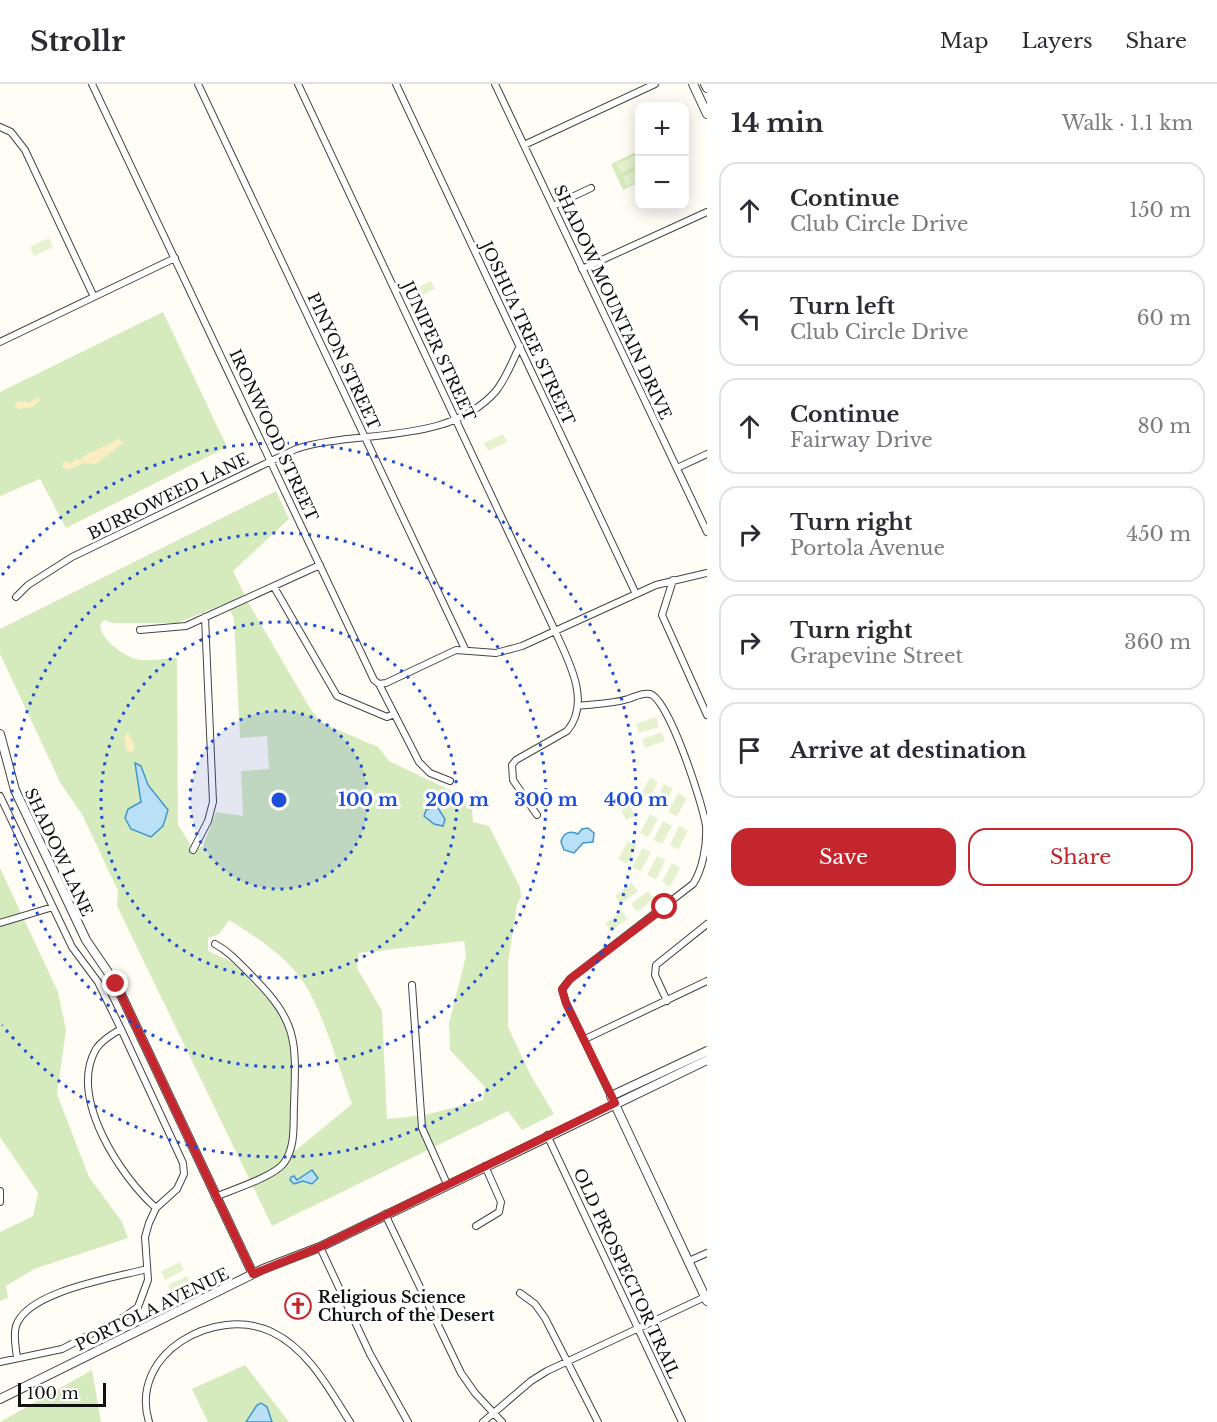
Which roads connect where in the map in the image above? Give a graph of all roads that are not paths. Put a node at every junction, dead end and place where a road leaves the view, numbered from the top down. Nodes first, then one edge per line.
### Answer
1 (92, 84) edge
2 (198, 84) edge
3 (298, 84) edge
4 (396, 84) edge
5 (495, 84) edge
6 (655, 84) edge
7 (693, 84) edge
8 (707, 114) edge
9 (0, 127) edge
10 (524, 145) junction
11 (591, 189) dead end
12 (553, 206) junction
13 (707, 212) edge
14 (176, 258) junction
15 (582, 269) junction
16 (94, 297) junction
17 (0, 342) edge
18 (520, 346) junction
19 (456, 417) junction
20 (365, 437) junction
21 (707, 454) edge
22 (272, 461) junction
23 (677, 468) junction
24 (707, 532) edge
25 (320, 565) junction
26 (707, 573) edge
27 (673, 580) junction
28 (274, 587) junction
29 (636, 594) junction
30 (16, 597) dead end
31 (204, 617) junction
32 (140, 630) dead end
33 (555, 631) junction
34 (465, 649) junction
35 (379, 684) junction
36 (578, 706) junction
37 (394, 714) junction
38 (707, 715) edge
39 (0, 734) edge
40 (450, 781) dead end
41 (0, 796) edge
42 (537, 816) dead end
43 (193, 850) dead end
44 (53, 906) junction
45 (0, 922) edge
46 (707, 924) edge
47 (215, 944) dead end
48 (707, 981) edge
49 (412, 985) dead end
50 (667, 1000) junction
51 (121, 1029) junction
52 (585, 1040) junction
53 (707, 1051) edge
54 (707, 1060) edge
55 (613, 1100) junction
56 (547, 1135) junction
57 (485, 1166) junction
58 (447, 1184) junction
59 (0, 1191) edge
60 (215, 1197) junction
61 (0, 1202) edge
62 (156, 1209) junction
63 (385, 1214) junction
64 (476, 1226) dead end
65 (320, 1247) junction
66 (707, 1253) edge
67 (689, 1261) junction
68 (147, 1269) junction
69 (253, 1274) junction
70 (520, 1293) dead end
71 (706, 1299) edge
72 (639, 1328) junction
73 (17, 1358) junction
74 (0, 1362) edge
75 (569, 1362) junction
76 (0, 1399) edge
77 (494, 1413) junction
78 (149, 1422) edge
79 (350, 1422) edge
80 (408, 1422) edge
81 (483, 1422) edge
82 (502, 1422) edge
83 (598, 1422) edge
84 (682, 1422) edge

1 - 14 street, IRONWOOD STREET
2 - 20 street, PINYON STREET
3 - 19 street, JUNIPER STREET
4 - 18 street, JOSHUA TREE STREET
5 - 10 street, SHADOW MOUNTAIN DRIVE
6 - 10 street
7 - 8 street
9 - 16 street
10 - 12 street, SHADOW MOUNTAIN DRIVE
11 - 12 street
12 - 15 street, SHADOW MOUNTAIN DRIVE
13 - 15 street
14 - 16 street
14 - 22 street, IRONWOOD STREET
15 - 23 street, SHADOW MOUNTAIN DRIVE
16 - 17 street
18 - 19 street, BURROWEED LANE
18 - 29 street, JOSHUA TREE STREET
19 - 20 street, BURROWEED LANE
19 - 33 street, JUNIPER STREET
20 - 22 street, BURROWEED LANE
20 - 34 street, PINYON STREET
21 - 23 street
22 - 25 street, IRONWOOD STREET
22 - 30 street, BURROWEED LANE
23 - 24 street, SHADOW MOUNTAIN DRIVE
25 - 28 street
25 - 35 street, IRONWOOD STREET
26 - 27 street
27 - 29 street
27 - 38 street
28 - 31 street
28 - 37 street
29 - 33 street
31 - 32 street
31 - 43 street
33 - 34 street
33 - 36 street, JUNIPER STREET
34 - 35 street
35 - 37 street, IRONWOOD STREET
36 - 42 street
36 - 52 street
37 - 40 street, IRONWOOD STREET
39 - 60 street, SHADOW LANE
41 - 44 street
44 - 45 street
44 - 51 street
46 - 50 street
47 - 60 street
48 - 50 street
49 - 58 street
50 - 52 street
51 - 62 street
51 - 62 street
52 - 55 street
53 - 55 street, PORTOLA AVENUE
54 - 55 street, PORTOLA AVENUE
55 - 56 street, PORTOLA AVENUE
55 - 67 street
56 - 57 street, PORTOLA AVENUE
56 - 72 street, OLD PROSPECTOR TRAIL
57 - 58 street, PORTOLA AVENUE
57 - 64 street
58 - 63 street, PORTOLA AVENUE
59 - 61 street
60 - 69 street, SHADOW LANE
62 - 68 street
63 - 65 street, PORTOLA AVENUE
63 - 77 street
65 - 69 street, PORTOLA AVENUE
65 - 80 street
66 - 67 street
67 - 71 street
68 - 73 street
68 - 73 street
69 - 76 street, PORTOLA AVENUE
70 - 75 street
71 - 72 street
72 - 75 street
72 - 84 street, OLD PROSPECTOR TRAIL
73 - 74 street
75 - 77 street
75 - 83 street
77 - 81 street
77 - 82 street
78 - 79 street

